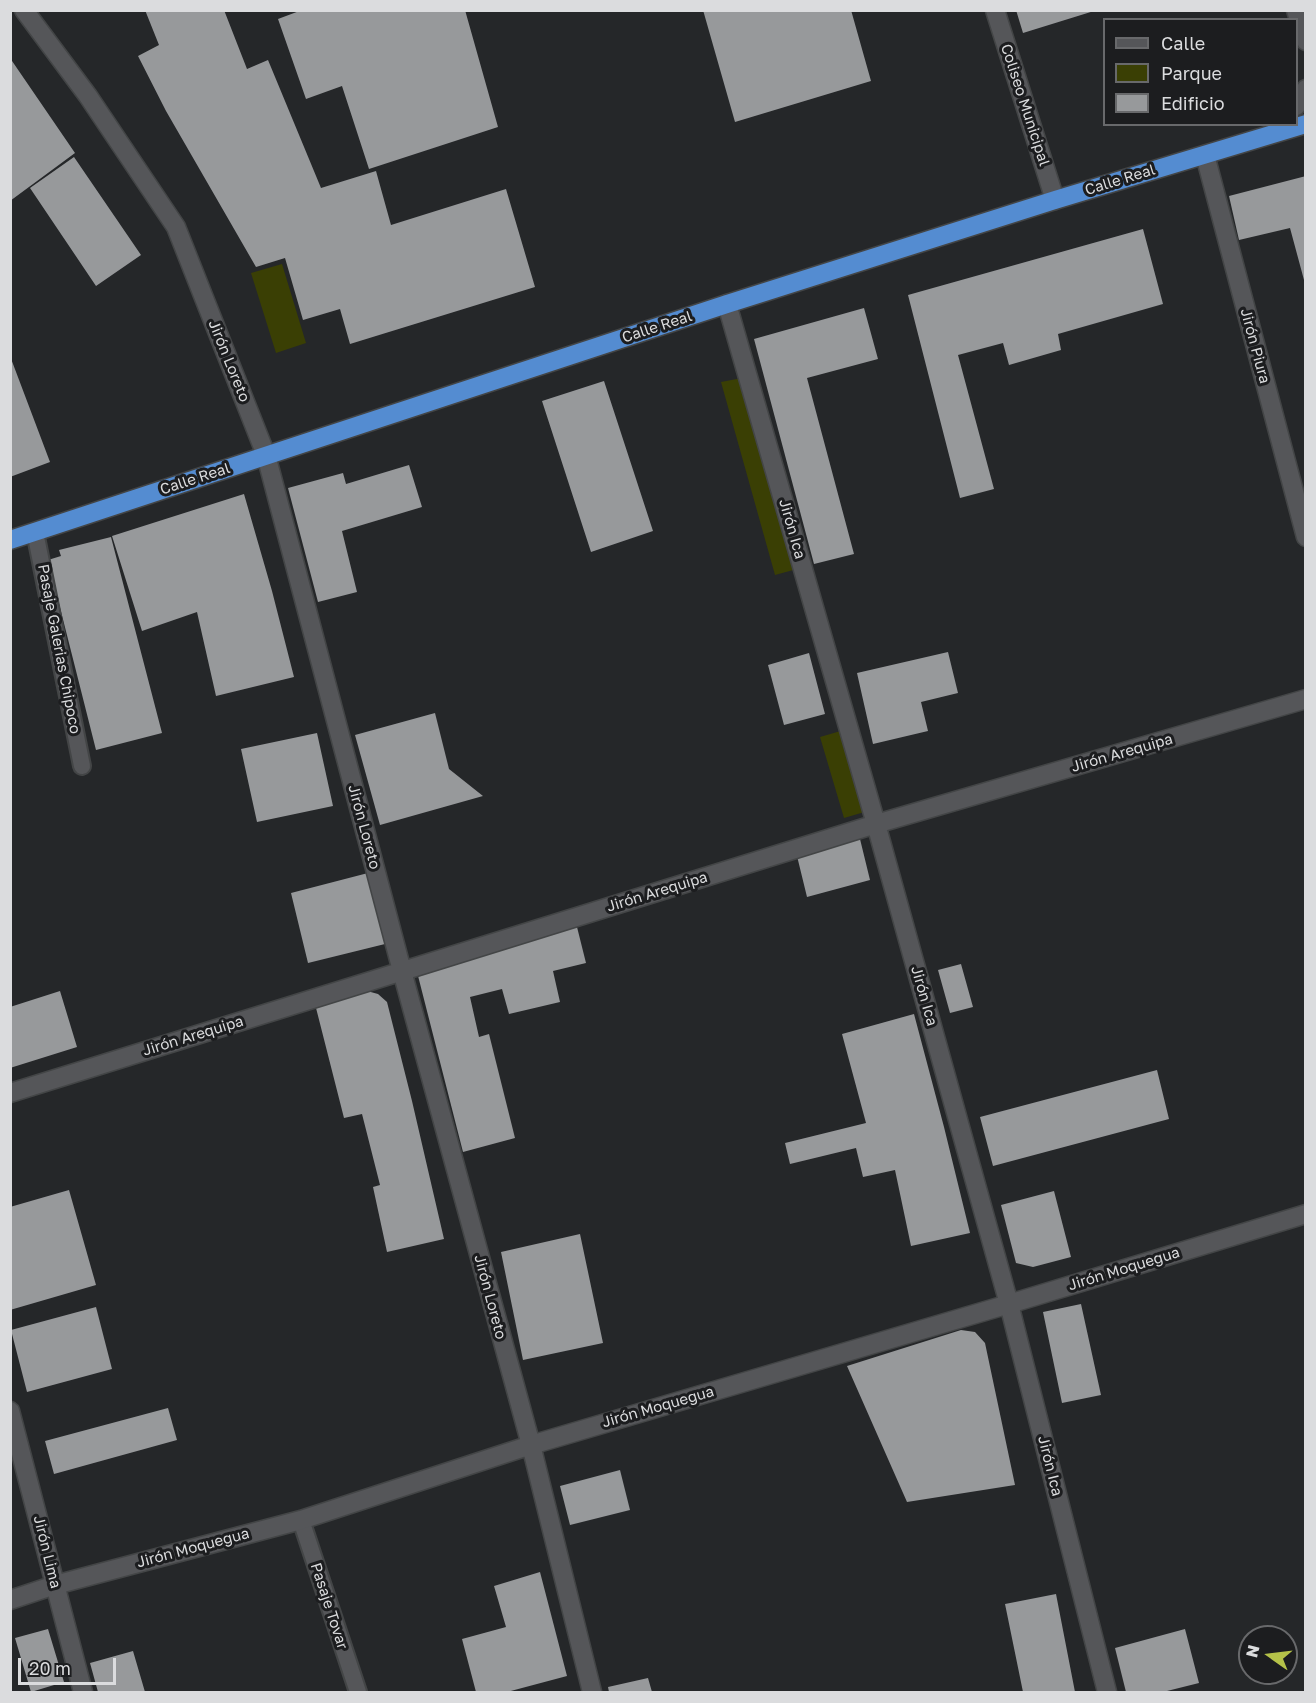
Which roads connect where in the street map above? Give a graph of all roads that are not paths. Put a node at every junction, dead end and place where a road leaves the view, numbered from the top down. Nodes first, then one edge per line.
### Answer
1 (19, 10) edge
2 (24, 10) edge
3 (995, 10) edge
4 (1296, 10) edge
5 (10, 13) edge
6 (1305, 41) edge
7 (1285, 127) edge
8 (1205, 155) junction
9 (1054, 200) junction
10 (728, 304) junction
11 (266, 455) junction
12 (35, 532) junction
13 (1305, 537) edge
14 (10, 540) edge
15 (1305, 699) edge
16 (82, 766) dead end
17 (876, 824) junction
18 (402, 971) junction
19 (10, 1094) edge
20 (1305, 1214) edge
21 (1010, 1304) junction
22 (10, 1411) edge
23 (531, 1445) junction
24 (301, 1520) junction
25 (55, 1585) junction
26 (10, 1600) edge
27 (83, 1692) edge
28 (358, 1692) edge
29 (590, 1692) edge
30 (1107, 1692) edge

1 - 5 street
2 - 11 street, Jirón Loreto
3 - 9 street, Coliseo Municipal
4 - 6 street
7 - 8 highway, Calle Real
8 - 9 highway, Calle Real
8 - 13 street, Jirón Piura
9 - 10 highway, Calle Real
10 - 11 highway, Calle Real
10 - 17 street, Jirón Ica
11 - 12 highway, Calle Real
11 - 18 street, Jirón Loreto
12 - 14 highway, Calle Real
12 - 16 lane, Pasaje Galerias Chipoco
15 - 17 street, Jirón Arequipa
17 - 18 street, Jirón Arequipa
17 - 21 street, Jirón Ica
18 - 19 street, Jirón Arequipa
18 - 23 street, Jirón Loreto
20 - 21 street, Jirón Moquegua
21 - 23 street, Jirón Moquegua
21 - 30 street, Jirón Ica
22 - 25 street, Jirón Lima
23 - 24 street, Jirón Moquegua
23 - 29 street, Jirón Loreto
24 - 25 street, Jirón Moquegua
24 - 28 lane, Pasaje Tovar
25 - 26 street, Jirón Moquegua
25 - 27 street, Jirón Lima

